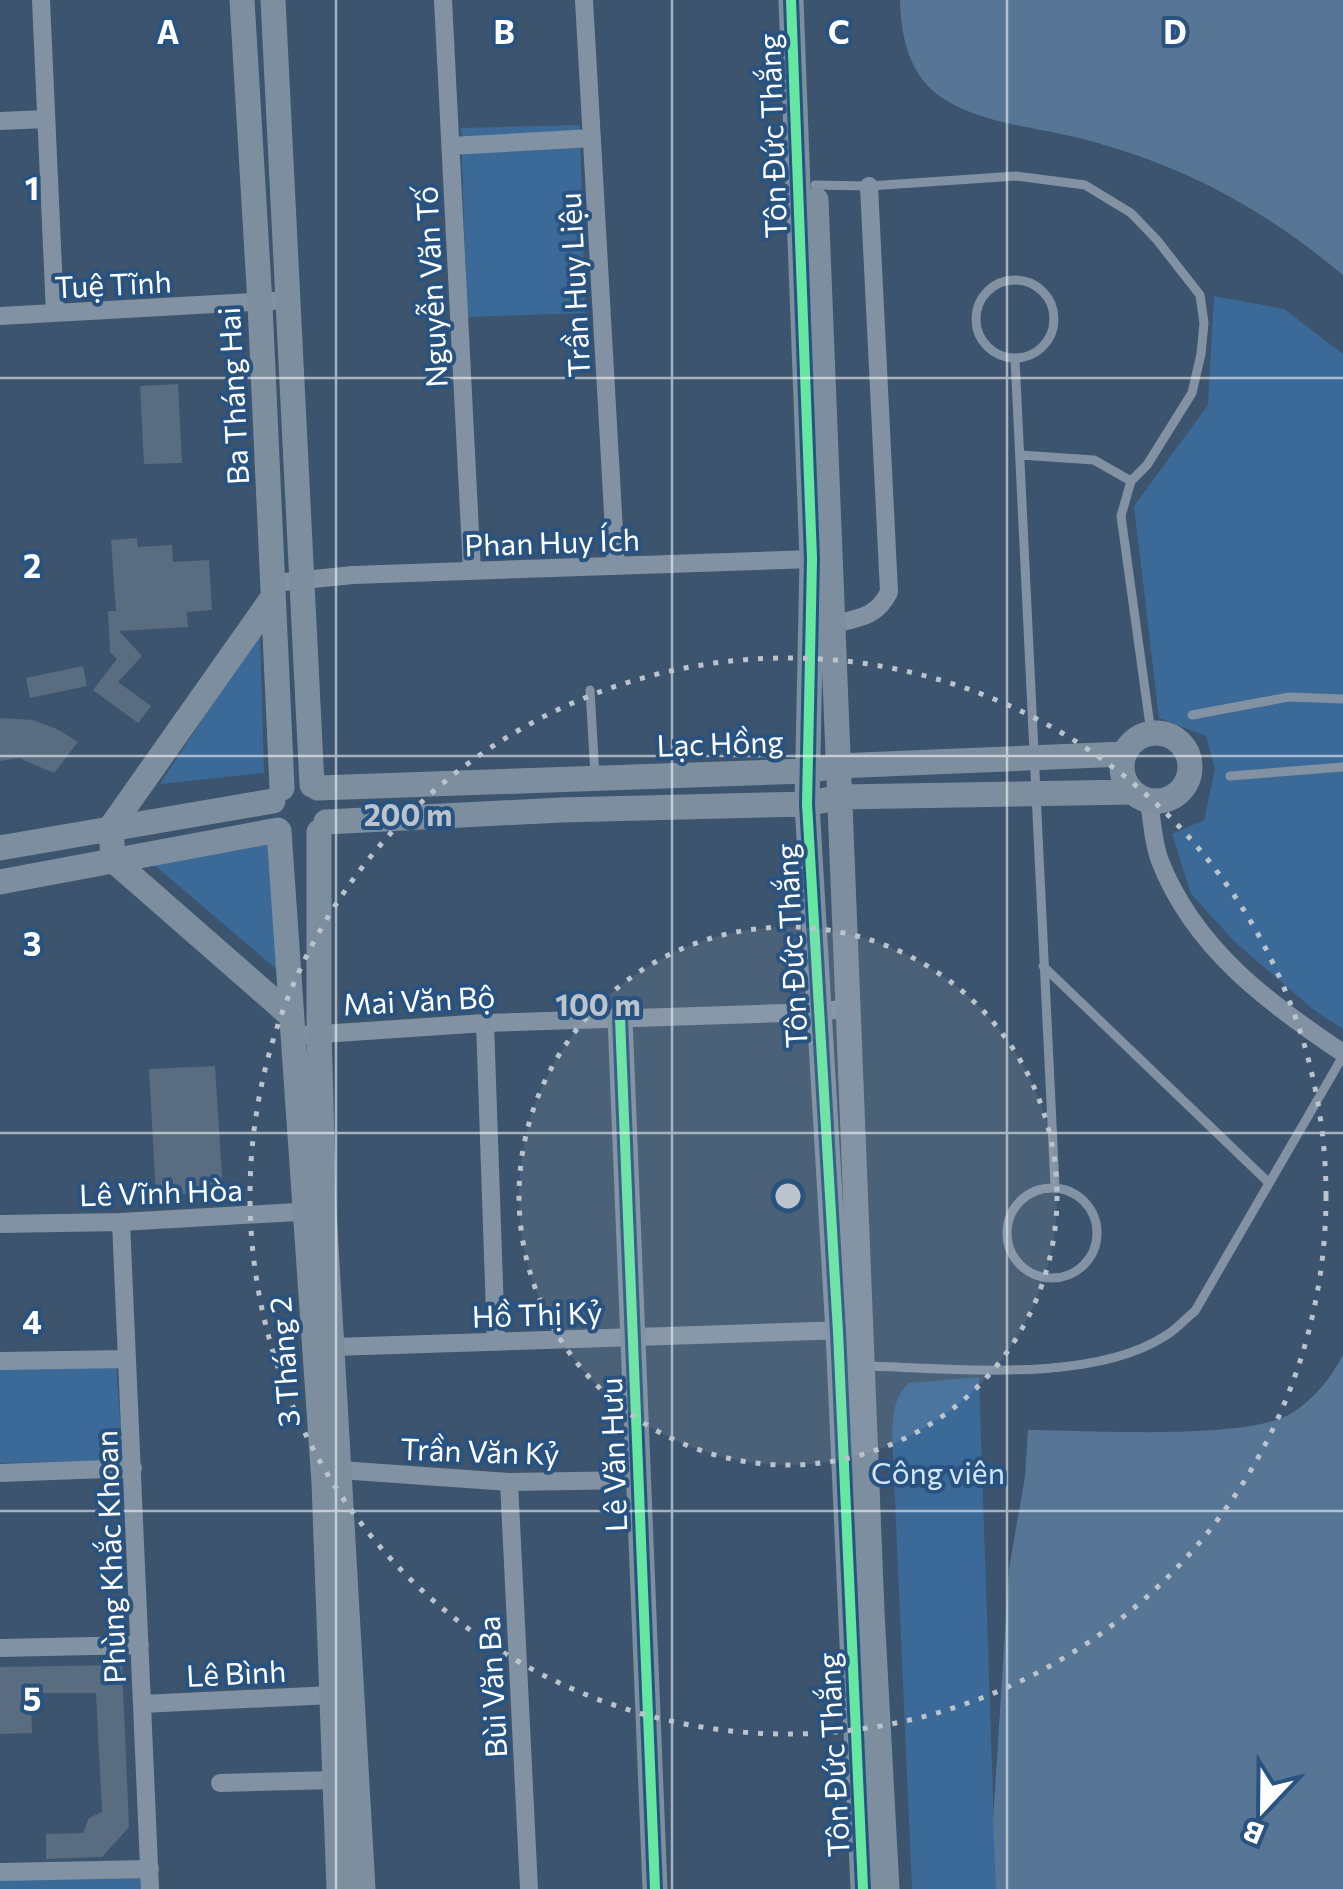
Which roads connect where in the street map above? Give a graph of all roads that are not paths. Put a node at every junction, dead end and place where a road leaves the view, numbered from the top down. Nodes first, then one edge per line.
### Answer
1 (40, 0) edge
2 (242, 0) edge
3 (272, 0) edge
4 (443, 0) edge
5 (584, 0) edge
6 (791, 0) edge
7 (808, 0) edge
8 (46, 119) junction
9 (0, 121) edge
10 (592, 138) junction
11 (450, 146) junction
12 (816, 185) junction
13 (869, 186) junction
14 (288, 300) junction
15 (260, 304) junction
16 (54, 314) junction
17 (0, 316) edge
18 (1015, 359) junction
19 (1020, 455) junction
20 (1132, 480) junction
21 (821, 556) junction
22 (616, 566) junction
23 (472, 571) junction
24 (303, 580) junction
25 (274, 590) junction
26 (832, 624) junction
27 (590, 690) dead end
28 (1343, 699) edge
29 (1192, 715) dead end
30 (1151, 733) junction
31 (1124, 754) junction
32 (1035, 760) junction
33 (838, 766) junction
34 (1343, 767) edge
35 (806, 771) junction
36 (1230, 776) dead end
37 (595, 779) junction
38 (560, 780) junction
39 (315, 787) junction
40 (277, 795) junction
41 (1037, 796) junction
42 (1141, 796) junction
43 (840, 798) junction
44 (808, 804) junction
45 (561, 810) junction
46 (111, 827) junction
47 (323, 827) junction
48 (279, 830) junction
49 (0, 848) edge
50 (113, 860) junction
51 (0, 882) edge
52 (1042, 966) junction
53 (850, 1008) junction
54 (818, 1012) junction
55 (620, 1018) junction
56 (485, 1023) junction
57 (291, 1025) junction
58 (319, 1032) junction
59 (1343, 1054) edge
60 (1268, 1182) junction
61 (1055, 1186) junction
62 (314, 1212) junction
63 (121, 1222) junction
64 (0, 1224) edge
65 (850, 1330) junction
66 (632, 1336) junction
67 (496, 1342) junction
68 (334, 1348) junction
69 (127, 1358) junction
70 (0, 1362) edge
71 (863, 1366) junction
72 (133, 1468) junction
73 (0, 1473) edge
74 (332, 1476) junction
75 (638, 1480) junction
76 (509, 1482) junction
77 (140, 1645) junction
78 (0, 1648) edge
79 (342, 1687) junction
80 (142, 1704) junction
81 (335, 1780) junction
82 (220, 1783) dead end
83 (150, 1870) junction
84 (0, 1872) edge
85 (150, 1889) edge
86 (339, 1889) edge
87 (363, 1889) edge
88 (529, 1889) edge
89 (655, 1889) edge
90 (863, 1889) edge
91 (887, 1889) edge

1 - 8 street
2 - 15 street, Ba Tháng Hai
3 - 14 street, Ba Tháng Hai
4 - 11 street, Nguyễn Văn Tố
5 - 10 street, Trần Huy Liệu
6 - 21 street, Tôn Đức Thắng
7 - 12 street, Tôn Đức Thắng
8 - 9 street
8 - 16 street
10 - 11 street
10 - 22 street, Trần Huy Liệu
11 - 23 street, Nguyễn Văn Tố
12 - 13 lane
12 - 21 street, Tôn Đức Thắng
13 - 20 lane
13 - 26 street
14 - 15 street, Tuệ Tĩnh
14 - 24 street, Ba Tháng Hai
15 - 16 street, Tuệ Tĩnh
15 - 25 street, Ba Tháng Hai
16 - 17 street, Tuệ Tĩnh
18 - 18 lane
18 - 19 lane
19 - 20 lane
19 - 32 lane
20 - 30 lane
21 - 22 street, Phan Huy Ích
21 - 26 street, Tôn Đức Thắng
21 - 35 street, Tôn Đức Thắng
22 - 23 street, Phan Huy Ích
23 - 24 street, Phan Huy Ích
24 - 25 street, Phan Huy Ích
24 - 39 street, Ba Tháng Hai
25 - 40 street, Ba Tháng Hai
25 - 46 street
26 - 33 street, Tôn Đức Thắng
27 - 37 lane
28 - 29 lane
30 - 31 street
30 - 42 street
31 - 32 street, Lạc Hồng
31 - 42 street
32 - 33 street, Lạc Hồng
32 - 41 lane
33 - 35 street, Lạc Hồng
33 - 43 street, Tôn Đức Thắng
34 - 36 lane
35 - 37 street, Lạc Hồng
35 - 44 street, Tôn Đức Thắng
37 - 38 street, Lạc Hồng
38 - 39 street, Lạc Hồng
38 - 45 street
39 - 40 street
39 - 47 street
40 - 46 street
40 - 48 street
41 - 42 street
41 - 43 street
41 - 52 lane
42 - 59 street
43 - 44 street
43 - 53 street, Tôn Đức Thắng
44 - 45 street
44 - 54 street, Tôn Đức Thắng
45 - 47 street
46 - 49 street
46 - 50 street
47 - 48 street
47 - 58 street, 3 Tháng 2
48 - 50 street
48 - 57 street, 3 Tháng 2
50 - 51 street
50 - 57 street
52 - 60 lane
52 - 61 lane
53 - 54 street, Mai Văn Bộ
53 - 65 street, Tôn Đức Thắng
54 - 55 street, Mai Văn Bộ
54 - 65 street, Tôn Đức Thắng
55 - 56 street, Mai Văn Bộ
55 - 66 street, Lê Văn Hưu
56 - 58 street, Mai Văn Bộ
56 - 67 street
57 - 58 street, Mai Văn Bộ
57 - 62 street, 3 Tháng 2
58 - 62 street, 3 Tháng 2
59 - 60 lane
60 - 71 lane
61 - 61 lane
62 - 63 street, Lê Vĩnh Hòa
62 - 68 street, 3 Tháng 2
62 - 74 street, 3 Tháng 2
63 - 64 street, Lê Vĩnh Hòa
63 - 69 street, Phùng Khắc Khoan
65 - 66 street, Hồ Thị Kỷ
65 - 71 street, Tôn Đức Thắng
65 - 90 street, Tôn Đức Thắng
66 - 67 street, Hồ Thị Kỷ
66 - 75 street, Lê Văn Hưu
67 - 68 street, Hồ Thị Kỷ
68 - 74 street, 3 Tháng 2
69 - 70 street
69 - 72 street, Phùng Khắc Khoan
71 - 91 street, Tôn Đức Thắng
72 - 73 street
72 - 77 street, Phùng Khắc Khoan
74 - 76 street, Trần Văn Kỷ
74 - 79 street, 3 Tháng 2
75 - 76 street, Trần Văn Kỷ
75 - 89 street, Lê Văn Hưu
76 - 88 street, Bùi Văn Ba
77 - 78 street
77 - 80 street, Phùng Khắc Khoan
79 - 80 street, Lê Bình
79 - 81 street, 3 Tháng 2
79 - 87 street, 3 Tháng 2
80 - 83 street, Phùng Khắc Khoan
81 - 82 street
81 - 86 street, 3 Tháng 2
83 - 84 street
83 - 85 street, Phùng Khắc Khoan

